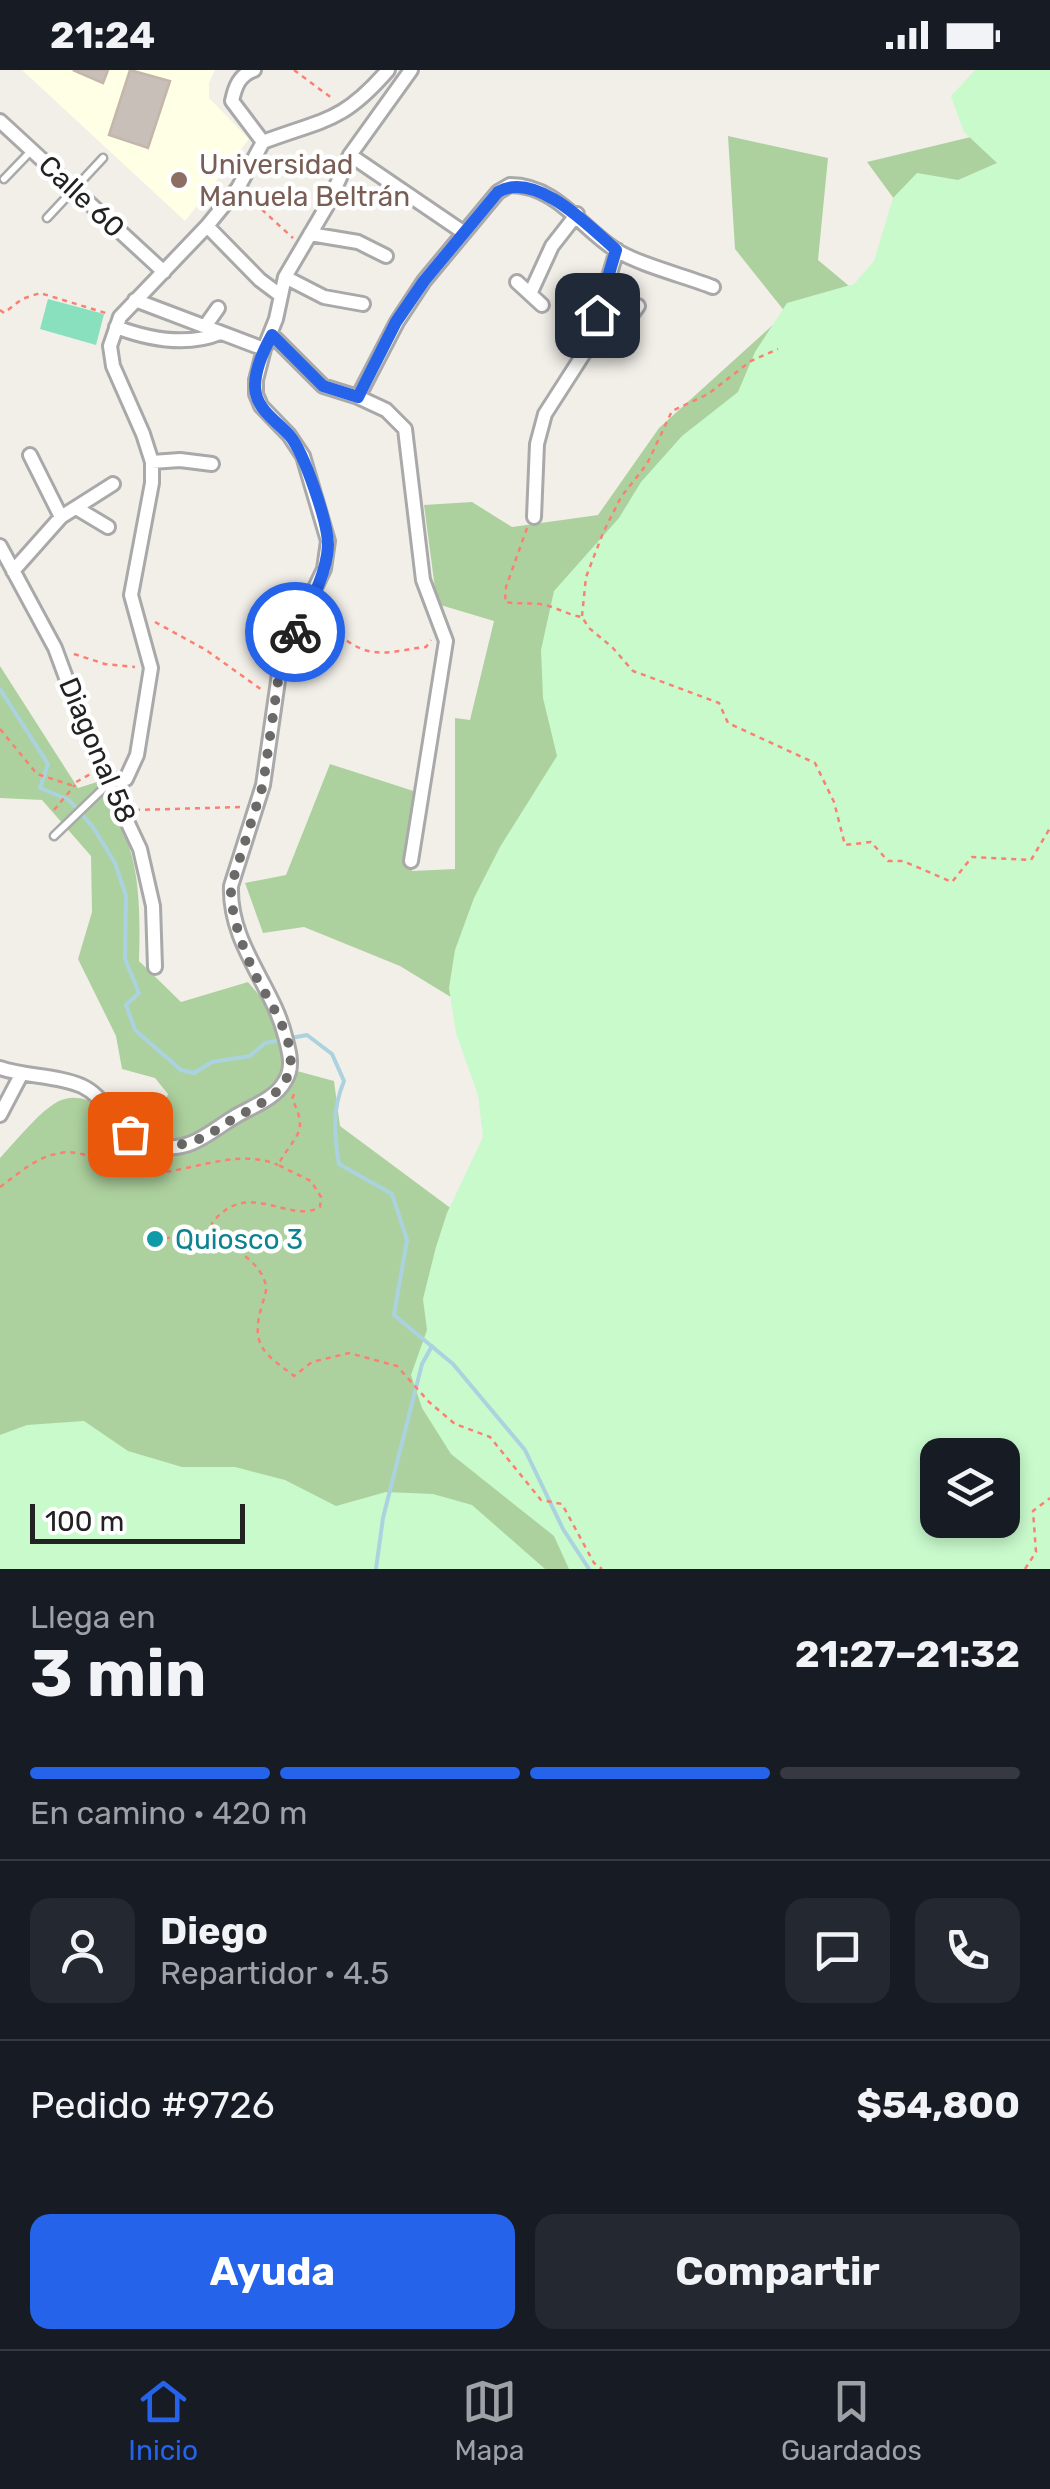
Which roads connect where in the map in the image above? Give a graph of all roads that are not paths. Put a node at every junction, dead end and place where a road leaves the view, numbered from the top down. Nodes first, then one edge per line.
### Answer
1 (254, 70) edge
2 (388, 70) edge
3 (410, 70) edge
4 (0, 121) edge
5 (263, 142) junction
6 (32, 150) junction
7 (350, 155) junction
8 (103, 158) dead end
9 (4, 178) dead end
10 (74, 189) junction
11 (576, 214) junction
12 (47, 218) dead end
13 (207, 226) junction
14 (464, 232) junction
15 (306, 240) junction
16 (616, 250) junction
17 (386, 256) dead end
18 (164, 272) junction
19 (286, 278) junction
20 (517, 282) dead end
21 (713, 288) dead end
22 (280, 294) junction
23 (530, 294) junction
24 (135, 300) junction
25 (364, 304) dead end
26 (542, 305) dead end
27 (638, 306) dead end
28 (218, 308) dead end
29 (118, 322) junction
30 (206, 325) junction
31 (220, 333) junction
32 (272, 335) junction
33 (588, 347) junction
34 (264, 349) junction
35 (358, 397) junction
36 (30, 455) dead end
37 (152, 462) junction
38 (212, 464) dead end
39 (114, 484) dead end
40 (78, 509) junction
41 (61, 517) junction
42 (534, 517) road end
43 (108, 526) dead end
44 (0, 546) edge
45 (13, 571) junction
46 (107, 775) junction
47 (54, 836) dead end
48 (412, 861) dead end
49 (154, 967) dead end
50 (0, 1068) edge
51 (21, 1076) junction
52 (0, 1114) edge

1 - 5 street
2 - 5 street
3 - 7 street
4 - 6 street, Calle 60
5 - 13 street
6 - 9 lane
6 - 10 street, Calle 60
7 - 14 street
7 - 15 street
8 - 10 lane
10 - 12 lane
10 - 18 street, Calle 60
11 - 14 street
11 - 16 street
11 - 23 street
13 - 18 street
13 - 22 street
14 - 35 street
15 - 17 street
15 - 19 street
16 - 21 street
16 - 33 street
18 - 24 street
19 - 22 street
19 - 25 street
20 - 23 street
22 - 32 street
23 - 26 street
24 - 29 street
24 - 30 street
27 - 33 street
28 - 30 street
29 - 31 street
29 - 37 street
30 - 31 street
31 - 34 street
32 - 34 street
32 - 35 street
33 - 42 street
34 - 51 street
35 - 48 street
36 - 41 street
37 - 38 street
37 - 46 street
39 - 40 street
40 - 41 street
40 - 43 street
41 - 45 street
44 - 45 street, Diagonal 58
45 - 46 street, Diagonal 58
46 - 47 lane
46 - 49 street, Diagonal 58
50 - 51 street
51 - 52 street

